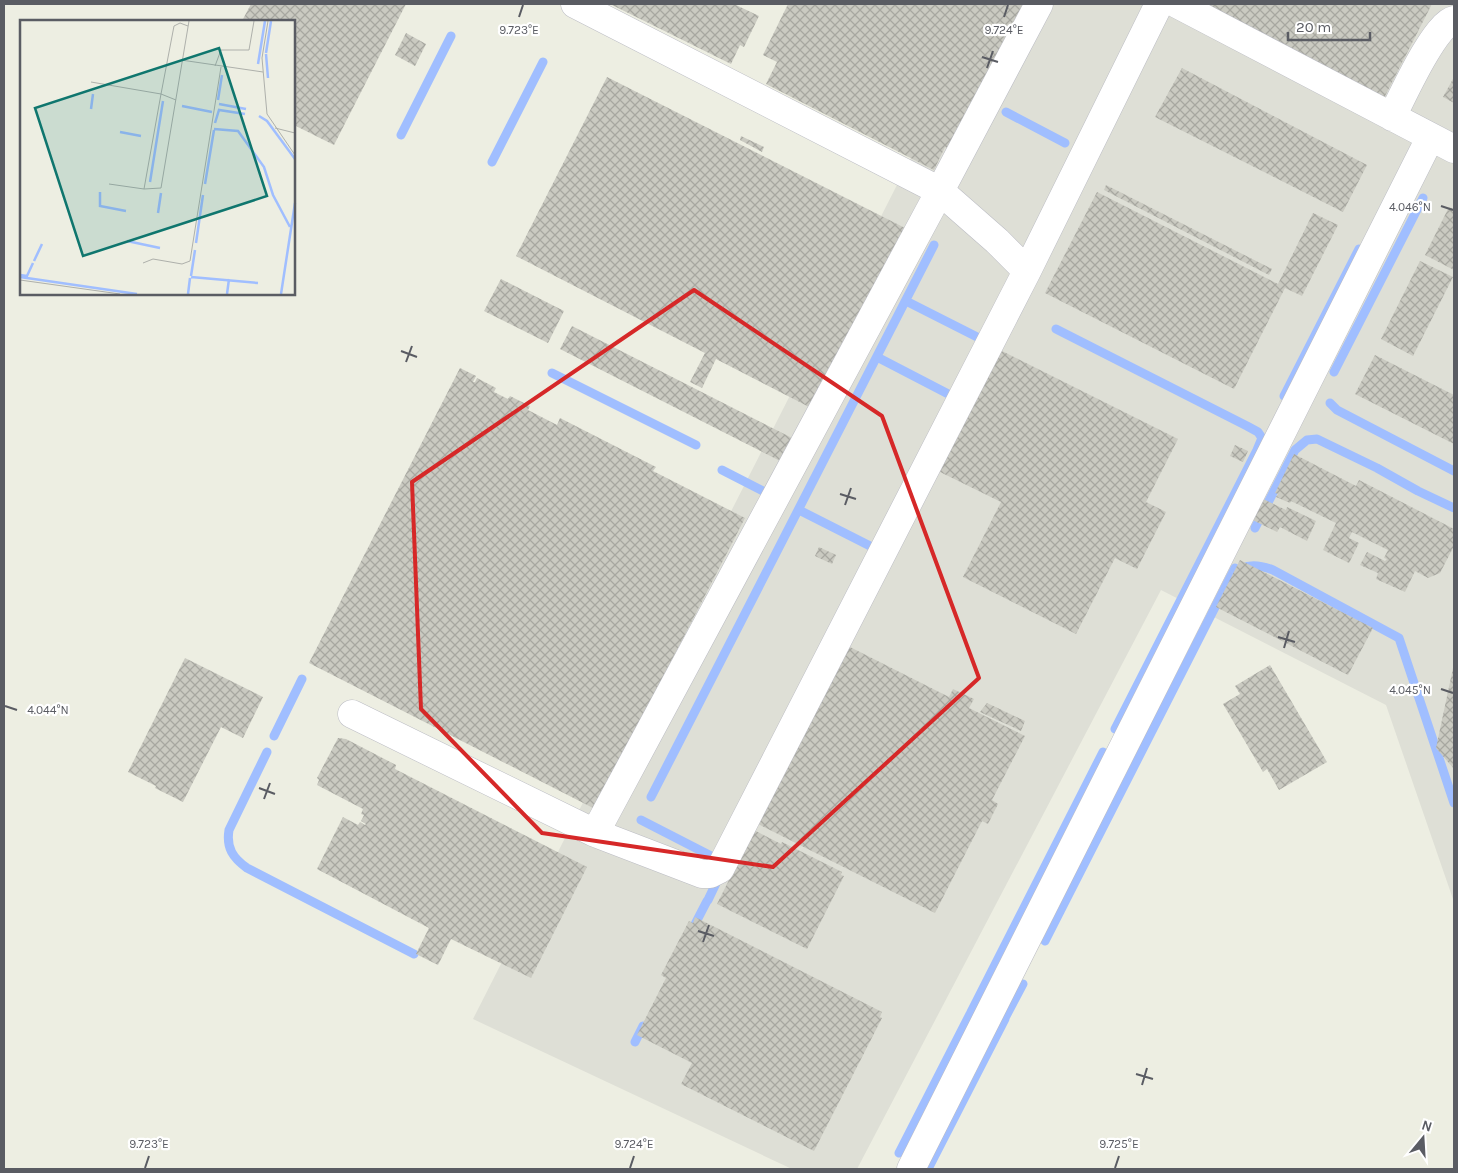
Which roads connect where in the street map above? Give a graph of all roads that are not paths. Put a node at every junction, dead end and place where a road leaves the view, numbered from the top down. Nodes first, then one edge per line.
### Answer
1 (575, 4) edge
2 (1039, 4) edge
3 (1159, 4) edge
4 (1177, 4) edge
5 (1454, 20) edge
6 (1392, 116) junction
7 (1430, 138) junction
8 (1454, 149) edge
9 (940, 191) junction
10 (1028, 271) junction
11 (352, 714) dead end
12 (595, 833) junction
13 (911, 1169) edge

1 - 9 lane
2 - 9 lane
3 - 10 lane
4 - 6 lane
5 - 6 lane
6 - 7 lane
7 - 8 lane
7 - 13 lane
9 - 10 lane
9 - 12 lane
10 - 12 lane
11 - 12 lane

